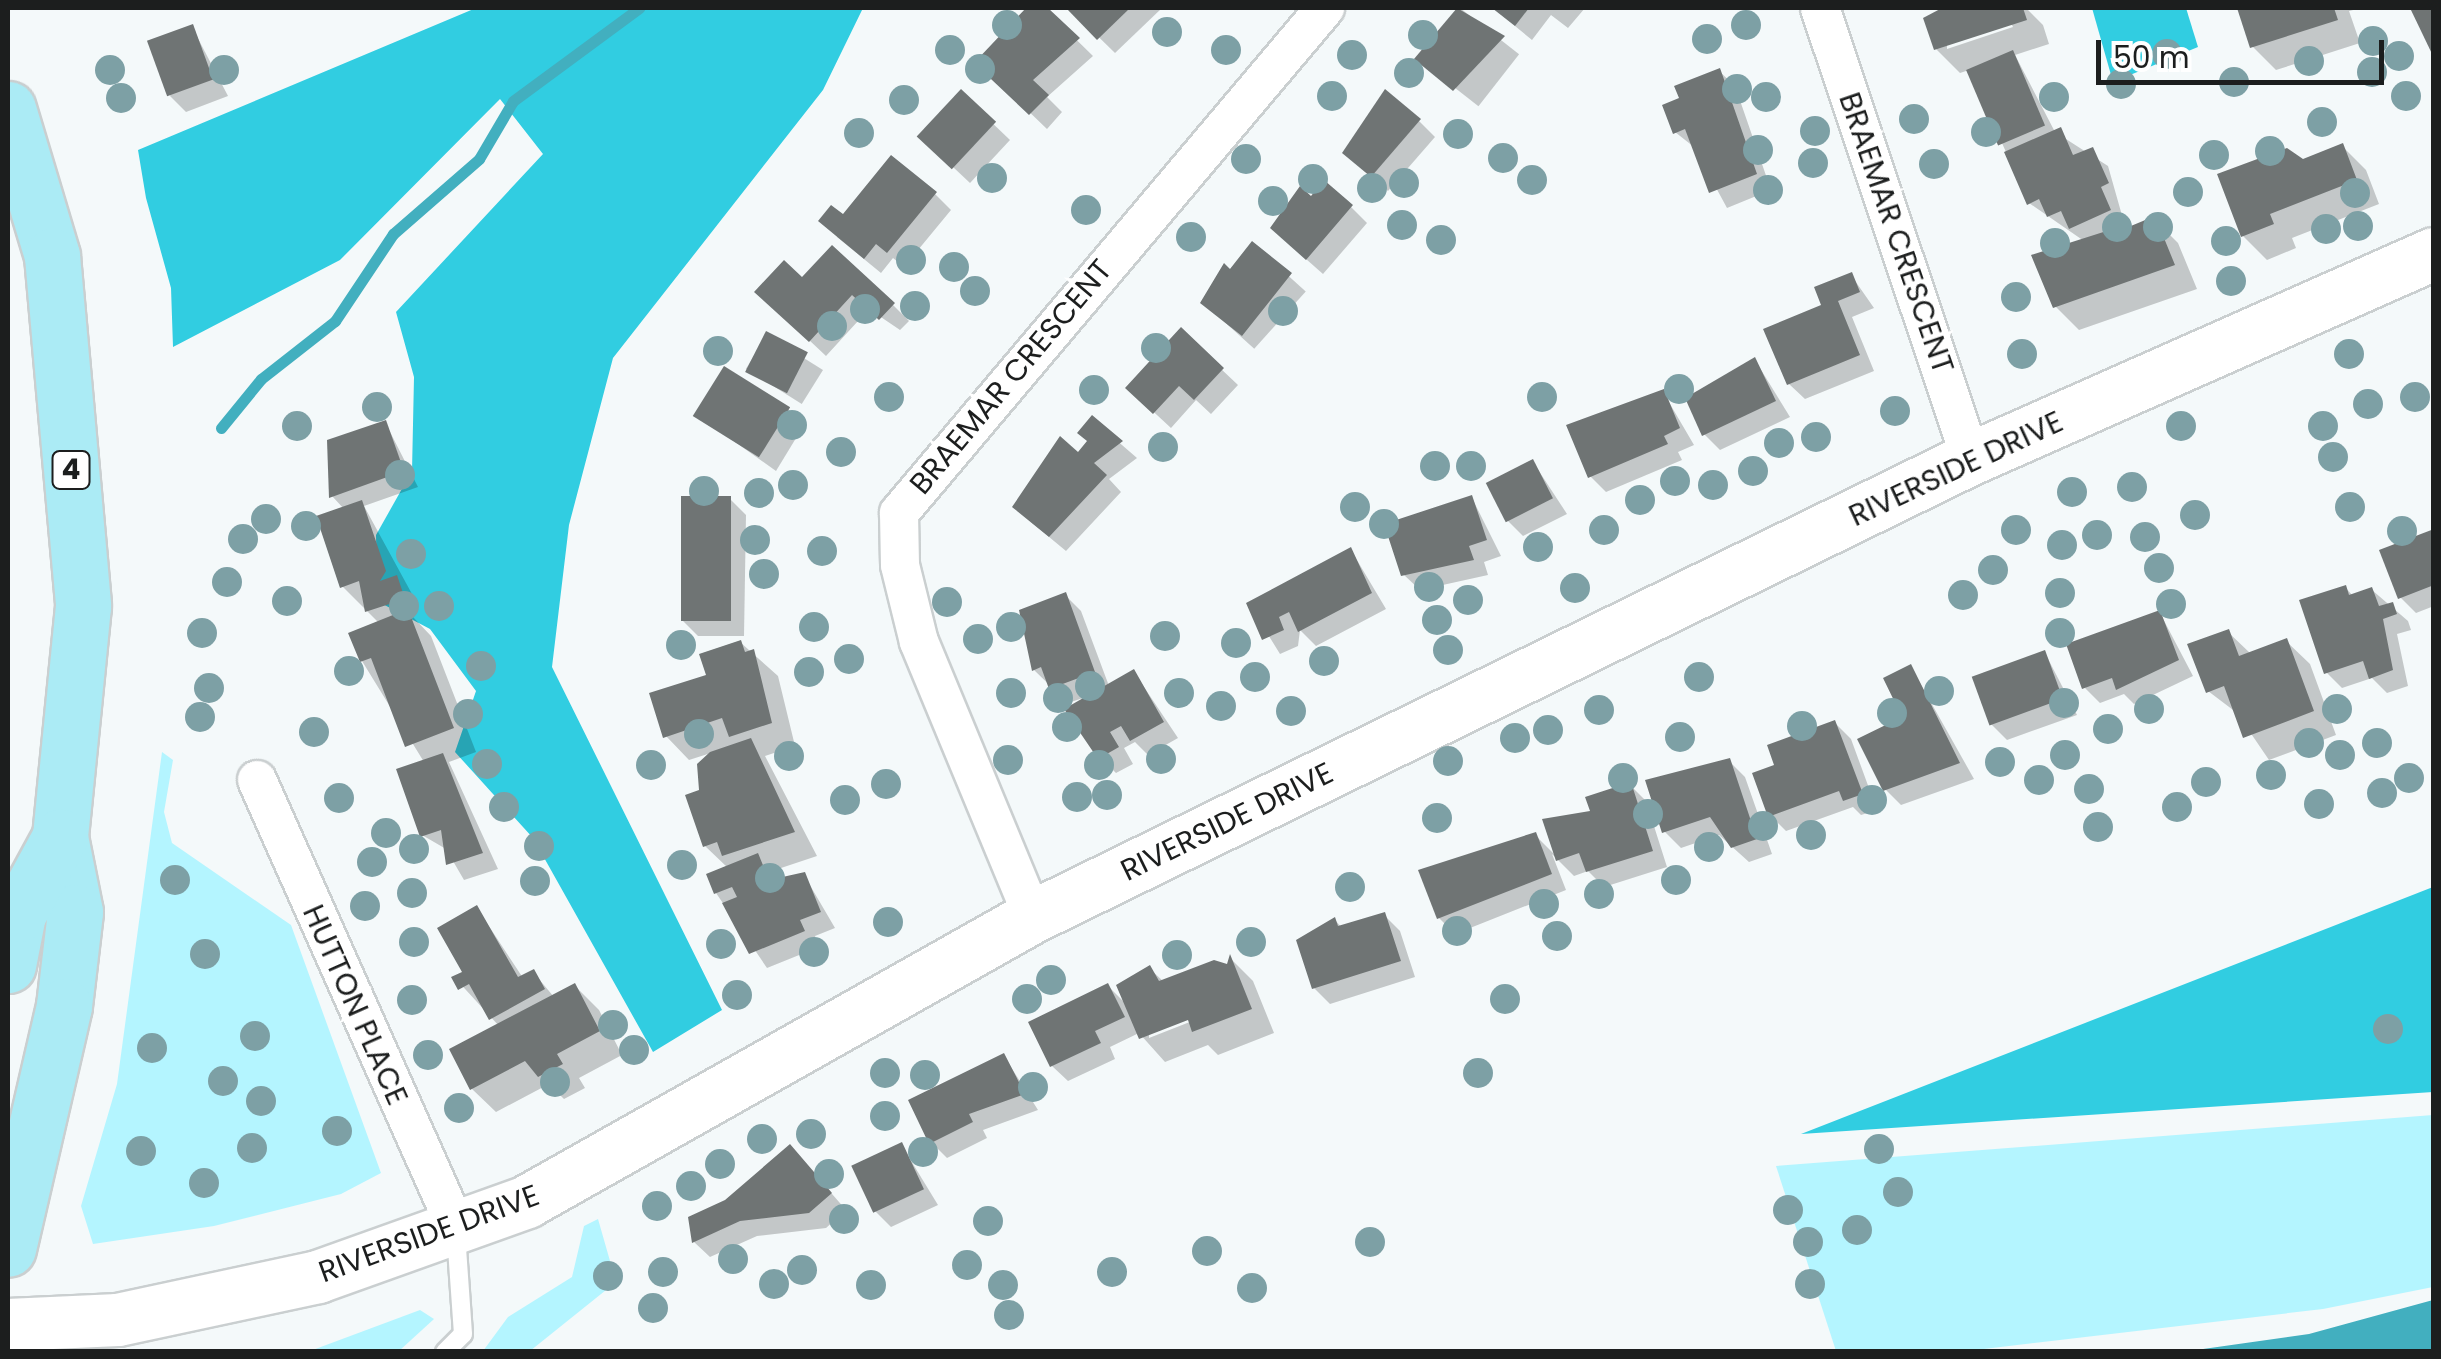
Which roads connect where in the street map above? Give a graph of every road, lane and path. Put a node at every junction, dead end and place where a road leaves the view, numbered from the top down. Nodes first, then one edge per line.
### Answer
1 (1325, 8) edge
2 (1820, 8) edge
3 (8, 110) edge
4 (2434, 254) edge
5 (1971, 458) junction
6 (258, 780) dead end
7 (60, 837) junction
8 (1033, 917) junction
9 (8, 964) edge
10 (456, 1228) junction
11 (8, 1248) edge
12 (8, 1324) edge
13 (445, 1352) edge

1 - 8 street, BRAEMAR CRESCENT
2 - 5 street, BRAEMAR CRESCENT
3 - 7 main road, 4
4 - 5 main road, RIVERSIDE DRIVE
5 - 8 main road, RIVERSIDE DRIVE
6 - 10 street, HUTTON PLACE
7 - 9 main road, 4
7 - 11 main road, 4
8 - 10 main road, RIVERSIDE DRIVE
10 - 12 main road, RIVERSIDE DRIVE
10 - 13 lane

